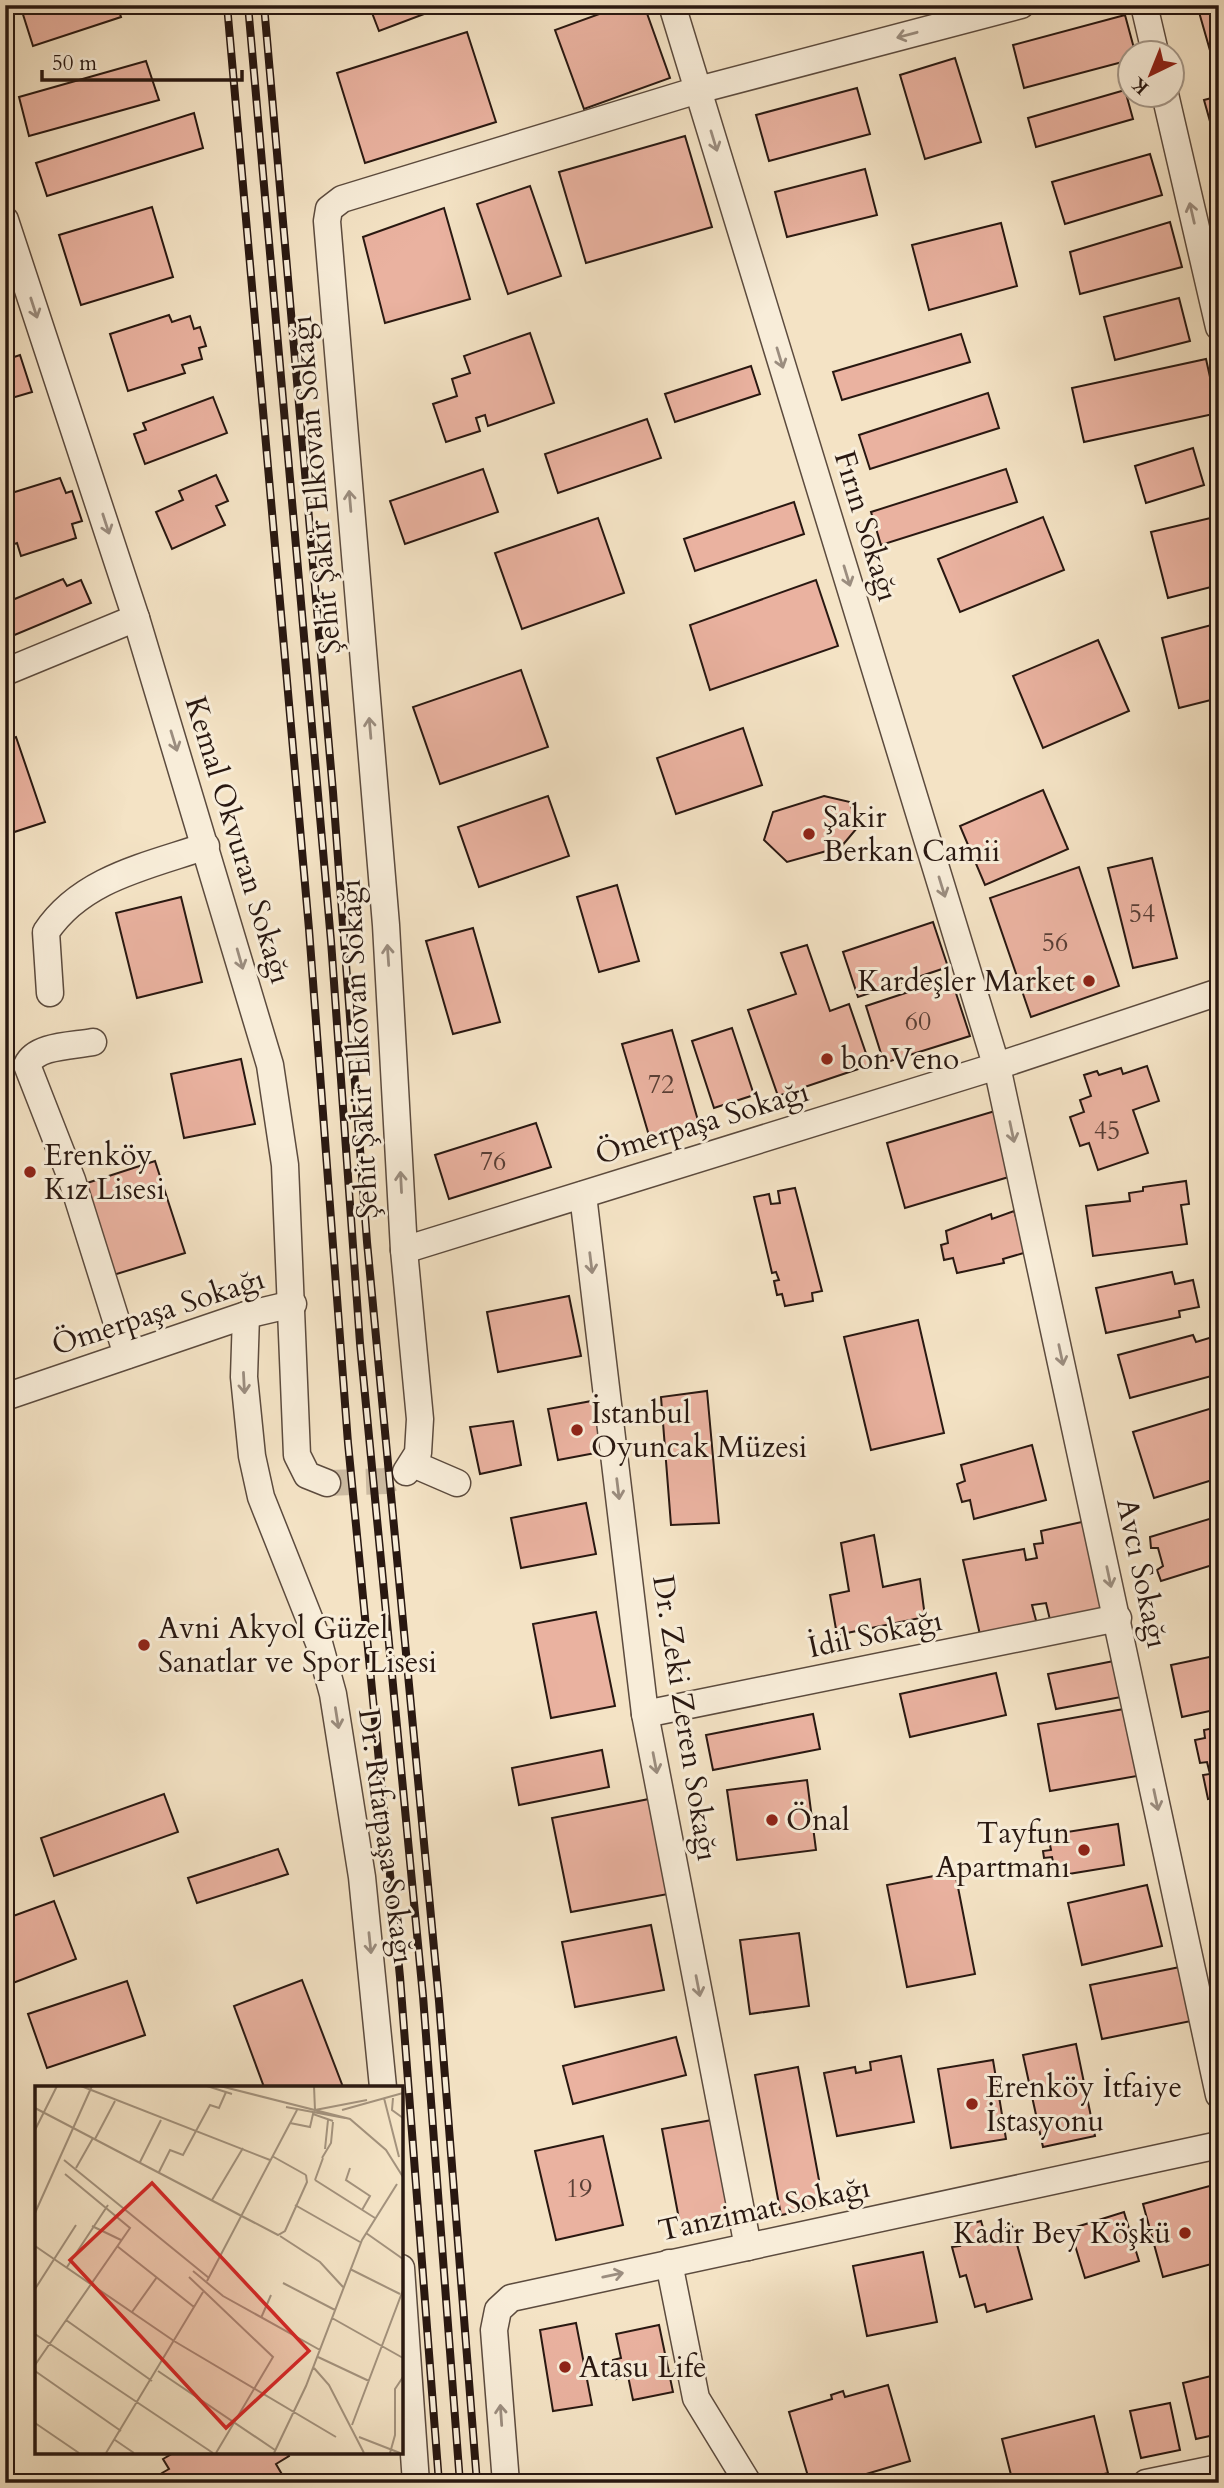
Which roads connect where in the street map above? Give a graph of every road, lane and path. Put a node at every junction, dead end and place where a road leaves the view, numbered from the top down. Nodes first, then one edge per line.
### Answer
1 (672, 5) edge
2 (1021, 5) edge
3 (1144, 5) edge
4 (1152, 38) edge
5 (698, 90) junction
6 (1168, 108) edge
7 (5, 220) edge
8 (1219, 327) edge
9 (136, 618) junction
10 (5, 672) edge
11 (206, 846) junction
12 (1219, 992) edge
13 (50, 993) dead end
14 (93, 1042) dead end
15 (997, 1066) junction
16 (583, 1195) junction
17 (404, 1250) junction
18 (293, 1304) junction
19 (246, 1315) junction
20 (127, 1355) junction
21 (5, 1398) edge
22 (327, 1483) tunnel mouth
23 (457, 1483) dead end
24 (1118, 1618) junction
25 (645, 1714) junction
26 (383, 2086) edge
27 (1219, 2095) edge
28 (1219, 2145) edge
29 (748, 2247) junction
30 (669, 2263) junction
31 (402, 2282) edge
32 (1219, 2468) edge
33 (416, 2483) edge
34 (506, 2483) edge
35 (748, 2483) edge
36 (1146, 2483) edge

1 - 5 street, Fırın Sokağı
2 -> 5 street, Şehit Şakir Elkovan Sokağı
3 - 4 street
5 -> 15 street, Fırın Sokağı
17 -> 5 street, Şehit Şakir Elkovan Sokağı
8 -> 6 street
7 -> 9 street, Kemal Okvuran Sokağı
9 - 10 street
9 -> 11 street, Kemal Okvuran Sokağı
11 - 13 street
11 -> 18 street, Kemal Okvuran Sokağı
12 - 15 street, Ömerpaşa Sokağı
14 - 20 street
15 - 16 street, Ömerpaşa Sokağı
15 -> 24 street, Avcı Sokağı
16 - 17 street, Ömerpaşa Sokağı
16 -> 25 street, Dr. Zeki Zeren Sokağı
17 - 23 street, Şehit Şakir Elkovan Sokağı
18 - 19 street, Ömerpaşa Sokağı
18 - 22 street, Kemal Okvuran Sokağı
19 - 20 street, Ömerpaşa Sokağı
19 -> 26 street, Dr. Rıfatpaşa Sokağı
20 - 21 street, Ömerpaşa Sokağı
24 - 25 street, İdil Sokağı
24 -> 27 street, Avcı Sokağı
25 -> 29 street, Dr. Zeki Zeren Sokağı
28 - 29 street, Tanzimat Sokağı
29 - 30 street, Tanzimat Sokağı
34 -> 30 street, Tanzimat Sokağı
30 - 35 street
31 - 33 street
32 - 36 street

